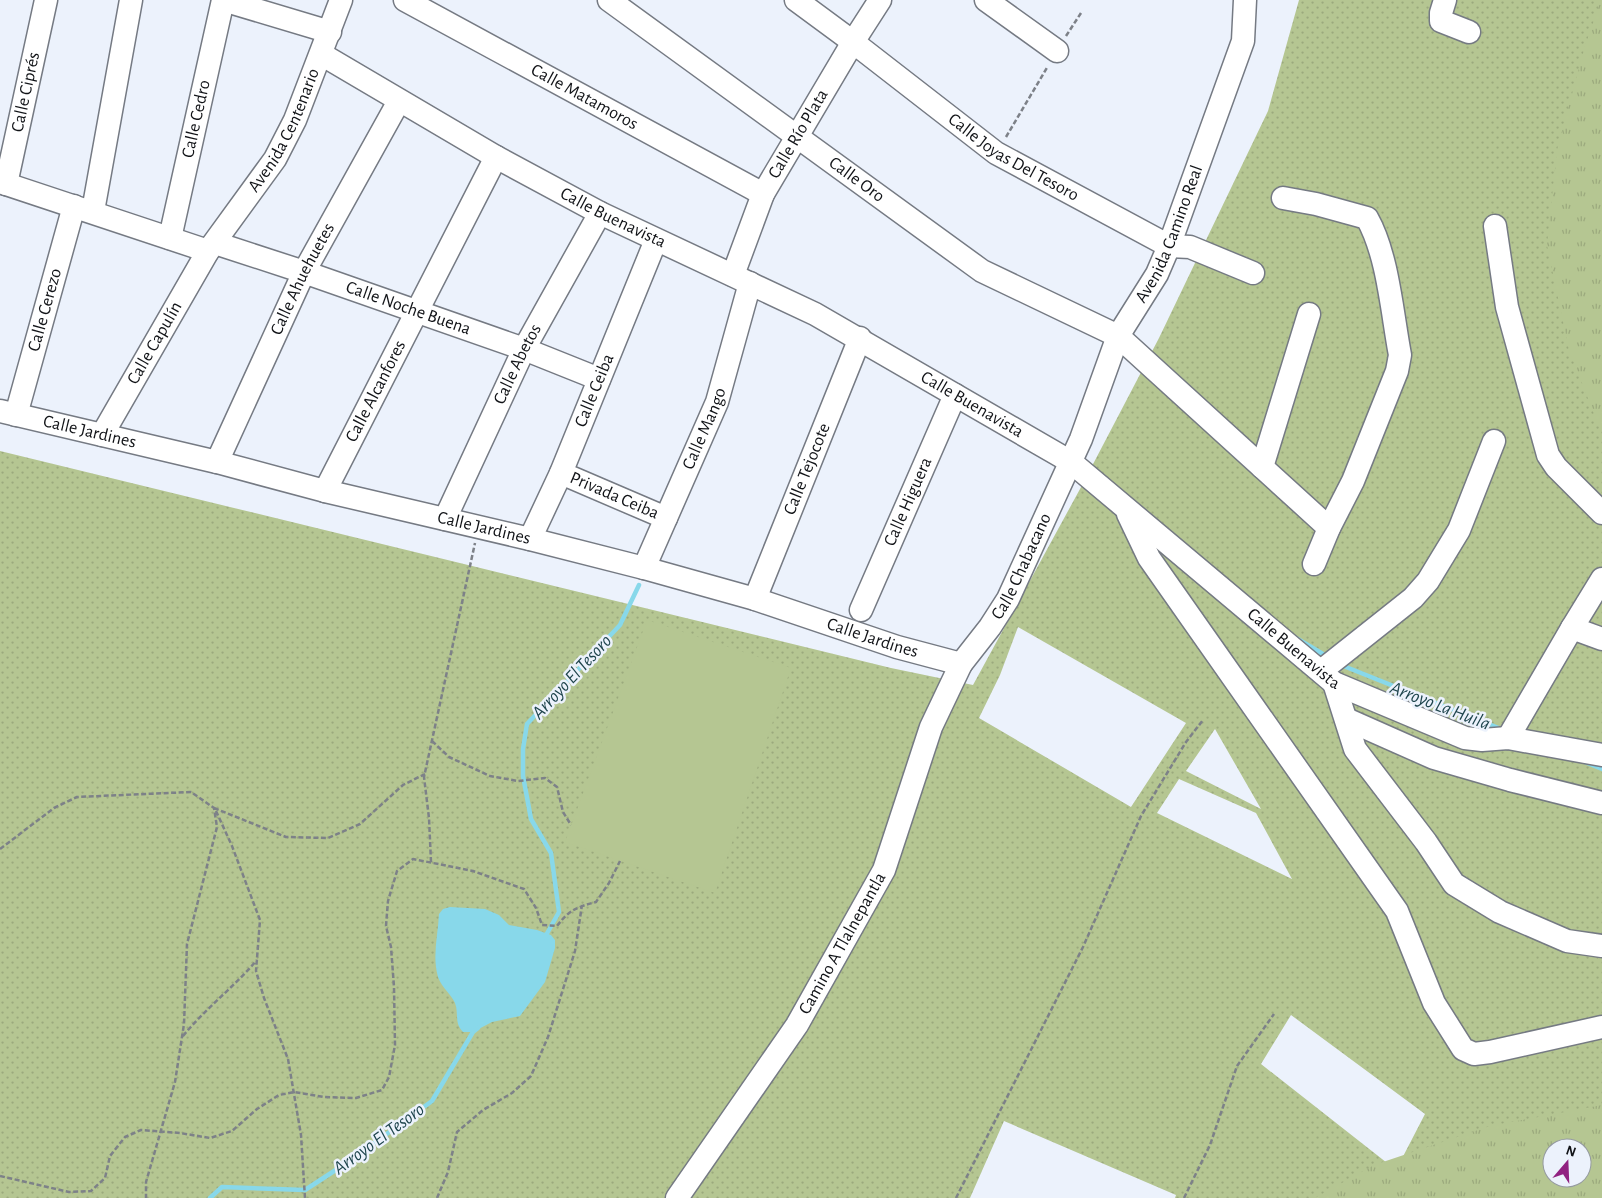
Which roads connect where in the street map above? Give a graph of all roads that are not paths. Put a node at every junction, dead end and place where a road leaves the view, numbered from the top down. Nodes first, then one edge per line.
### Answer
1 (46, 0) edge
2 (131, 0) edge
3 (223, 0) edge
4 (341, 0) edge
5 (406, 0) edge
6 (609, 0) edge
7 (796, 0) edge
8 (880, 0) edge
9 (986, 0) edge
10 (1245, 0) edge
11 (1445, 0) edge
12 (330, 32) junction
13 (1469, 32) dead end
14 (853, 42) junction
15 (1057, 51) road end
16 (321, 54) junction
17 (398, 101) junction
18 (798, 138) junction
19 (496, 157) junction
20 (3, 183) edge
21 (763, 194) junction
22 (1283, 198) dead end
23 (84, 209) junction
24 (600, 214) junction
25 (1495, 226) dead end
26 (170, 238) junction
27 (656, 240) junction
28 (1169, 246) junction
29 (211, 247) junction
30 (304, 272) junction
31 (1253, 273) dead end
32 (741, 279) junction
33 (416, 312) junction
34 (1309, 314) dead end
35 (1118, 336) junction
36 (860, 338) junction
37 (524, 349) junction
38 (600, 379) junction
39 (955, 395) junction
40 (8, 413) edge
41 (102, 435) junction
42 (1494, 442) dead end
43 (217, 462) junction
44 (1071, 462) junction
45 (1262, 467) junction
46 (561, 473) junction
47 (325, 491) junction
48 (1124, 506) junction
49 (1602, 514) edge
50 (666, 518) junction
51 (445, 519) junction
52 (1329, 528) junction
53 (530, 540) junction
54 (1314, 564) dead end
55 (644, 568) junction
56 (1602, 579) edge
57 (755, 599) junction
58 (861, 610) dead end
59 (1572, 628) junction
60 (1602, 639) edge
61 (961, 664) junction
62 (1328, 677) junction
63 (1346, 719) junction
64 (1508, 738) junction
65 (1602, 755) edge
66 (1602, 803) edge
67 (1602, 946) edge
68 (1602, 1027) edge
69 (677, 1198) edge

1 - 20 street, Calle Ciprés
2 - 23 street, Calle Cerezo
3 - 12 street
3 - 26 street, Calle Cedro
4 - 12 street, Avenida Centenario
5 - 21 street, Calle Matamoros
6 - 18 street, Calle Oro
7 - 14 street, Calle Joyas Del Tesoro
8 - 14 street, Calle Río Plata
9 - 15 street
10 - 28 street, Avenida Camino Real
11 - 13 street
12 - 16 street, Avenida Centenario
14 - 18 street, Calle Río Plata
14 - 28 street, Calle Joyas Del Tesoro
16 - 17 street, Calle Buenavista
16 - 29 street, Avenida Centenario
17 - 19 street, Calle Buenavista
17 - 30 street, Calle Ahuehuetes
18 - 21 street, Calle Río Plata
18 - 35 street, Calle Oro
19 - 24 street, Calle Buenavista
19 - 33 street, Calle Alcanfores
20 - 23 street, Calle Noche Buena
21 - 32 street, Calle Río Plata
22 - 52 street
23 - 26 street, Calle Noche Buena
23 - 40 street, Calle Cerezo
24 - 27 street, Calle Buenavista
24 - 37 street, Calle Abetos
25 - 49 street
26 - 29 street, Calle Noche Buena
27 - 32 street, Calle Buenavista
27 - 38 street, Calle Ceiba
28 - 31 street, Calle Joyas Del Tesoro
28 - 35 street, Avenida Camino Real
29 - 30 street, Calle Noche Buena
29 - 41 street, Calle Capulín
30 - 33 street, Calle Noche Buena
30 - 43 street, Calle Ahuehuetes
32 - 36 street, Calle Buenavista
32 - 50 street, Calle Mango
33 - 37 street, Calle Noche Buena
33 - 47 street, Calle Alcanfores
34 - 45 street
35 - 44 street, Avenida Camino Real
35 - 45 street, Calle Oro
36 - 39 street, Calle Buenavista
36 - 57 street, Calle Tejocote
37 - 38 street, Calle Noche Buena
37 - 51 street, Calle Abetos
38 - 46 street, Calle Ceiba
39 - 44 street, Calle Buenavista
39 - 58 street, Calle Higuera
40 - 41 street, Calle Jardines
41 - 43 street, Calle Jardines
42 - 62 street
43 - 47 street, Calle Jardines
44 - 48 street, Calle Buenavista
44 - 61 street, Calle Chabacano
45 - 52 street, Calle Oro
46 - 50 street, Privada Ceiba
46 - 53 street, Calle Ceiba
47 - 51 street, Calle Jardines
48 - 62 street, Calle Buenavista
48 - 68 street
50 - 55 street, Calle Mango
51 - 53 street, Calle Jardines
52 - 54 street
53 - 55 street, Calle Jardines
55 - 57 street, Calle Jardines
56 - 59 street
57 - 61 street, Calle Jardines
59 - 60 street
59 - 64 street
61 - 69 street, Camino A Tlalnepantla
62 - 63 street
62 - 64 street, Calle Buenavista
63 - 66 street
63 - 67 street
64 - 65 street, Calle Buenavista

